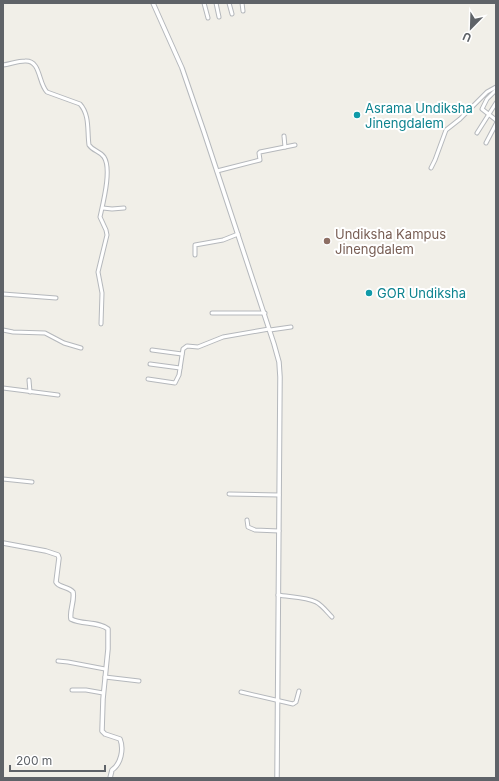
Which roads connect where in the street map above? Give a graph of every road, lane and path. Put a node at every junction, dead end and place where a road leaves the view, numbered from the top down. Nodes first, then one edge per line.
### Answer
1 (153, 3) edge
2 (204, 3) edge
3 (216, 3) edge
4 (229, 3) edge
5 (242, 3) edge
6 (243, 11) dead end
7 (232, 14) dead end
8 (219, 17) dead end
9 (208, 18) dead end
10 (3, 65) edge
11 (496, 89) edge
12 (496, 103) edge
13 (489, 115) junction
14 (496, 120) edge
15 (496, 124) edge
16 (478, 133) dead end
17 (284, 136) dead end
18 (486, 143) dead end
19 (295, 145) dead end
20 (286, 147) junction
21 (431, 168) dead end
22 (217, 171) junction
23 (102, 208) junction
24 (124, 208) dead end
25 (238, 234) junction
26 (195, 255) dead end
27 (3, 294) edge
28 (56, 298) dead end
29 (212, 313) dead end
30 (265, 313) junction
31 (101, 324) dead end
32 (291, 327) dead end
33 (3, 330) edge
34 (270, 330) junction
35 (81, 348) dead end
36 (152, 350) dead end
37 (182, 354) junction
38 (150, 364) dead end
39 (180, 368) junction
40 (148, 379) dead end
41 (28, 380) dead end
42 (3, 388) edge
43 (30, 392) junction
44 (58, 395) dead end
45 (3, 479) edge
46 (32, 482) dead end
47 (229, 494) dead end
48 (279, 495) junction
49 (247, 520) dead end
50 (279, 531) junction
51 (3, 543) edge
52 (278, 595) junction
53 (332, 617) dead end
54 (58, 661) dead end
55 (105, 669) junction
56 (105, 677) junction
57 (139, 681) dead end
58 (72, 690) dead end
59 (299, 691) dead end
60 (241, 692) dead end
61 (103, 693) junction
62 (277, 702) junction
63 (110, 778) edge
64 (277, 778) edge

1 - 22 street
2 - 9 street
3 - 8 street
4 - 7 street
5 - 6 street
10 - 23 street
11 - 13 street
11 - 21 street
12 - 13 street
13 - 14 street
13 - 16 street
15 - 18 street
17 - 20 street
19 - 20 street
20 - 22 street
22 - 25 street
23 - 24 street
23 - 31 street
25 - 26 street
25 - 30 street
27 - 28 street
29 - 30 street
30 - 34 street
32 - 34 street
33 - 35 street
34 - 37 street
34 - 48 street
36 - 37 street
37 - 39 street
38 - 39 street
39 - 40 street
41 - 43 street
42 - 43 street
43 - 44 street
45 - 46 street
47 - 48 street
48 - 50 street
49 - 50 street
50 - 52 street
51 - 55 street
52 - 53 street
52 - 62 street
54 - 55 street
55 - 56 street
56 - 57 street
56 - 61 street
58 - 61 street
59 - 62 street
60 - 62 street
61 - 63 street
62 - 64 street

